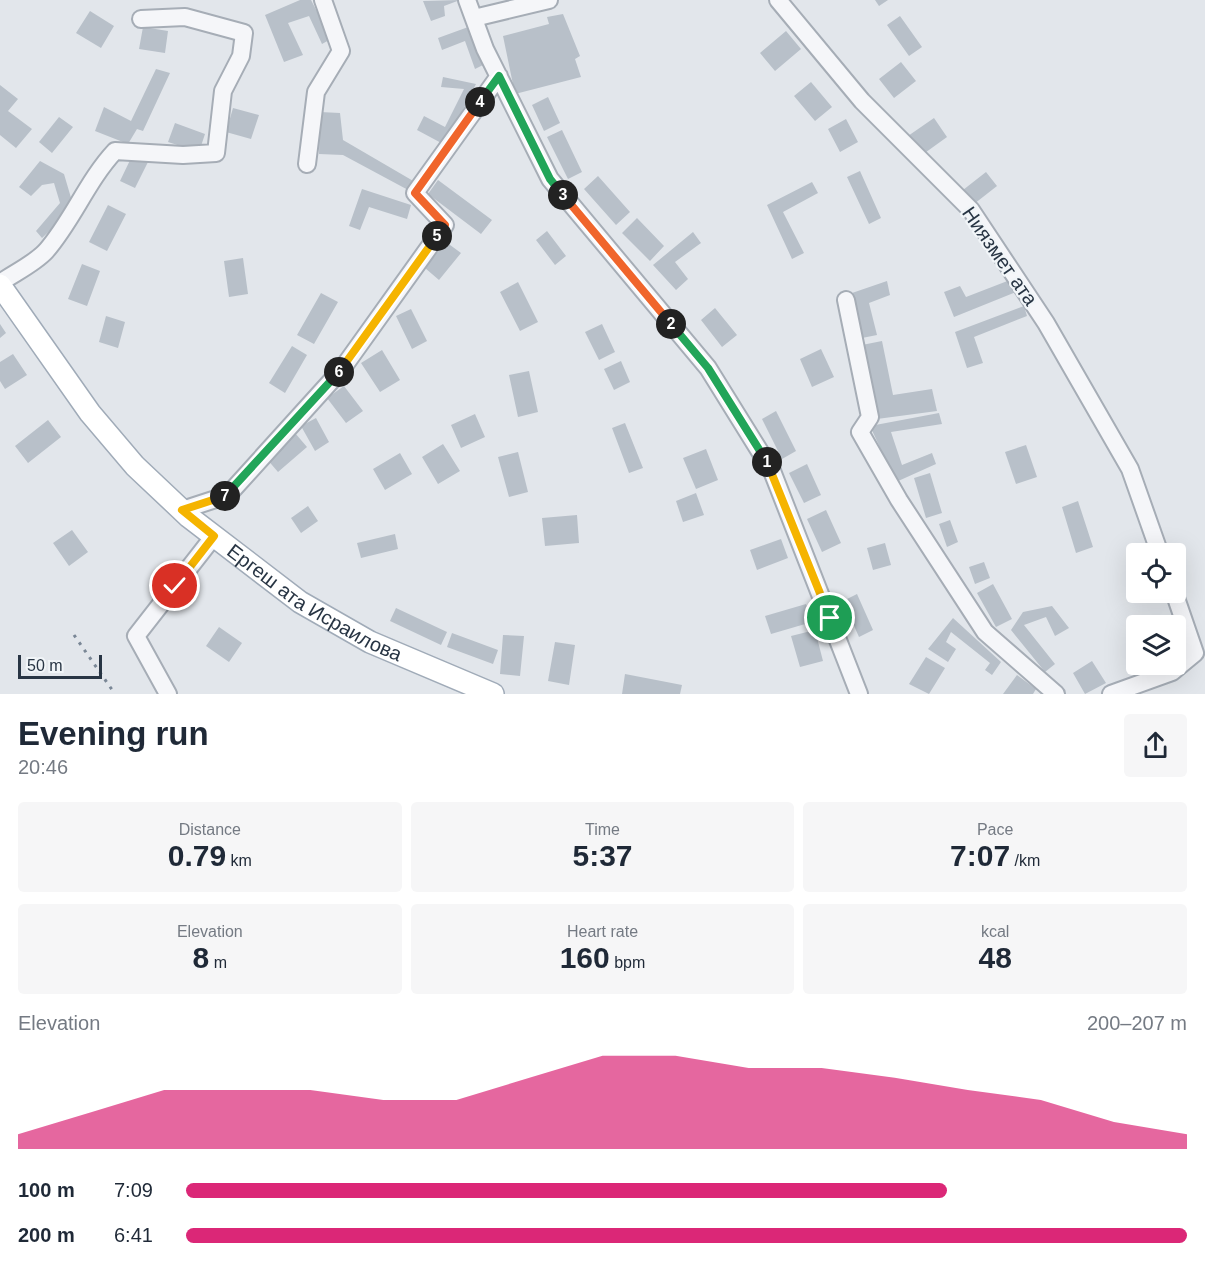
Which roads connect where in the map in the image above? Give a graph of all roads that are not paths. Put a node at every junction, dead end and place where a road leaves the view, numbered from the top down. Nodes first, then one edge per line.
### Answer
1 (324, 0) edge
2 (467, 0) edge
3 (549, 0) edge
4 (778, 0) edge
5 (474, 18) junction
6 (141, 19) dead end
7 (499, 76) junction
8 (307, 164) dead end
9 (0, 284) edge
10 (846, 300) dead end
11 (182, 510) junction
12 (214, 536) junction
13 (1156, 543) edge
14 (1178, 603) edge
15 (168, 694) edge
16 (493, 694) edge
17 (859, 694) edge
18 (1056, 694) edge
19 (1111, 694) edge

1 - 8 street
2 - 5 street
3 - 5 street
4 - 13 street, Ниязмет ата
5 - 7 street
6 - 9 street
7 - 11 street
7 - 17 street
9 - 11 main road, Ергеш ата Исраилова
10 - 18 street
11 - 12 main road, Ергеш ата Исраилова
12 - 15 street
12 - 16 main road, Ергеш ата Исраилова
14 - 19 street

